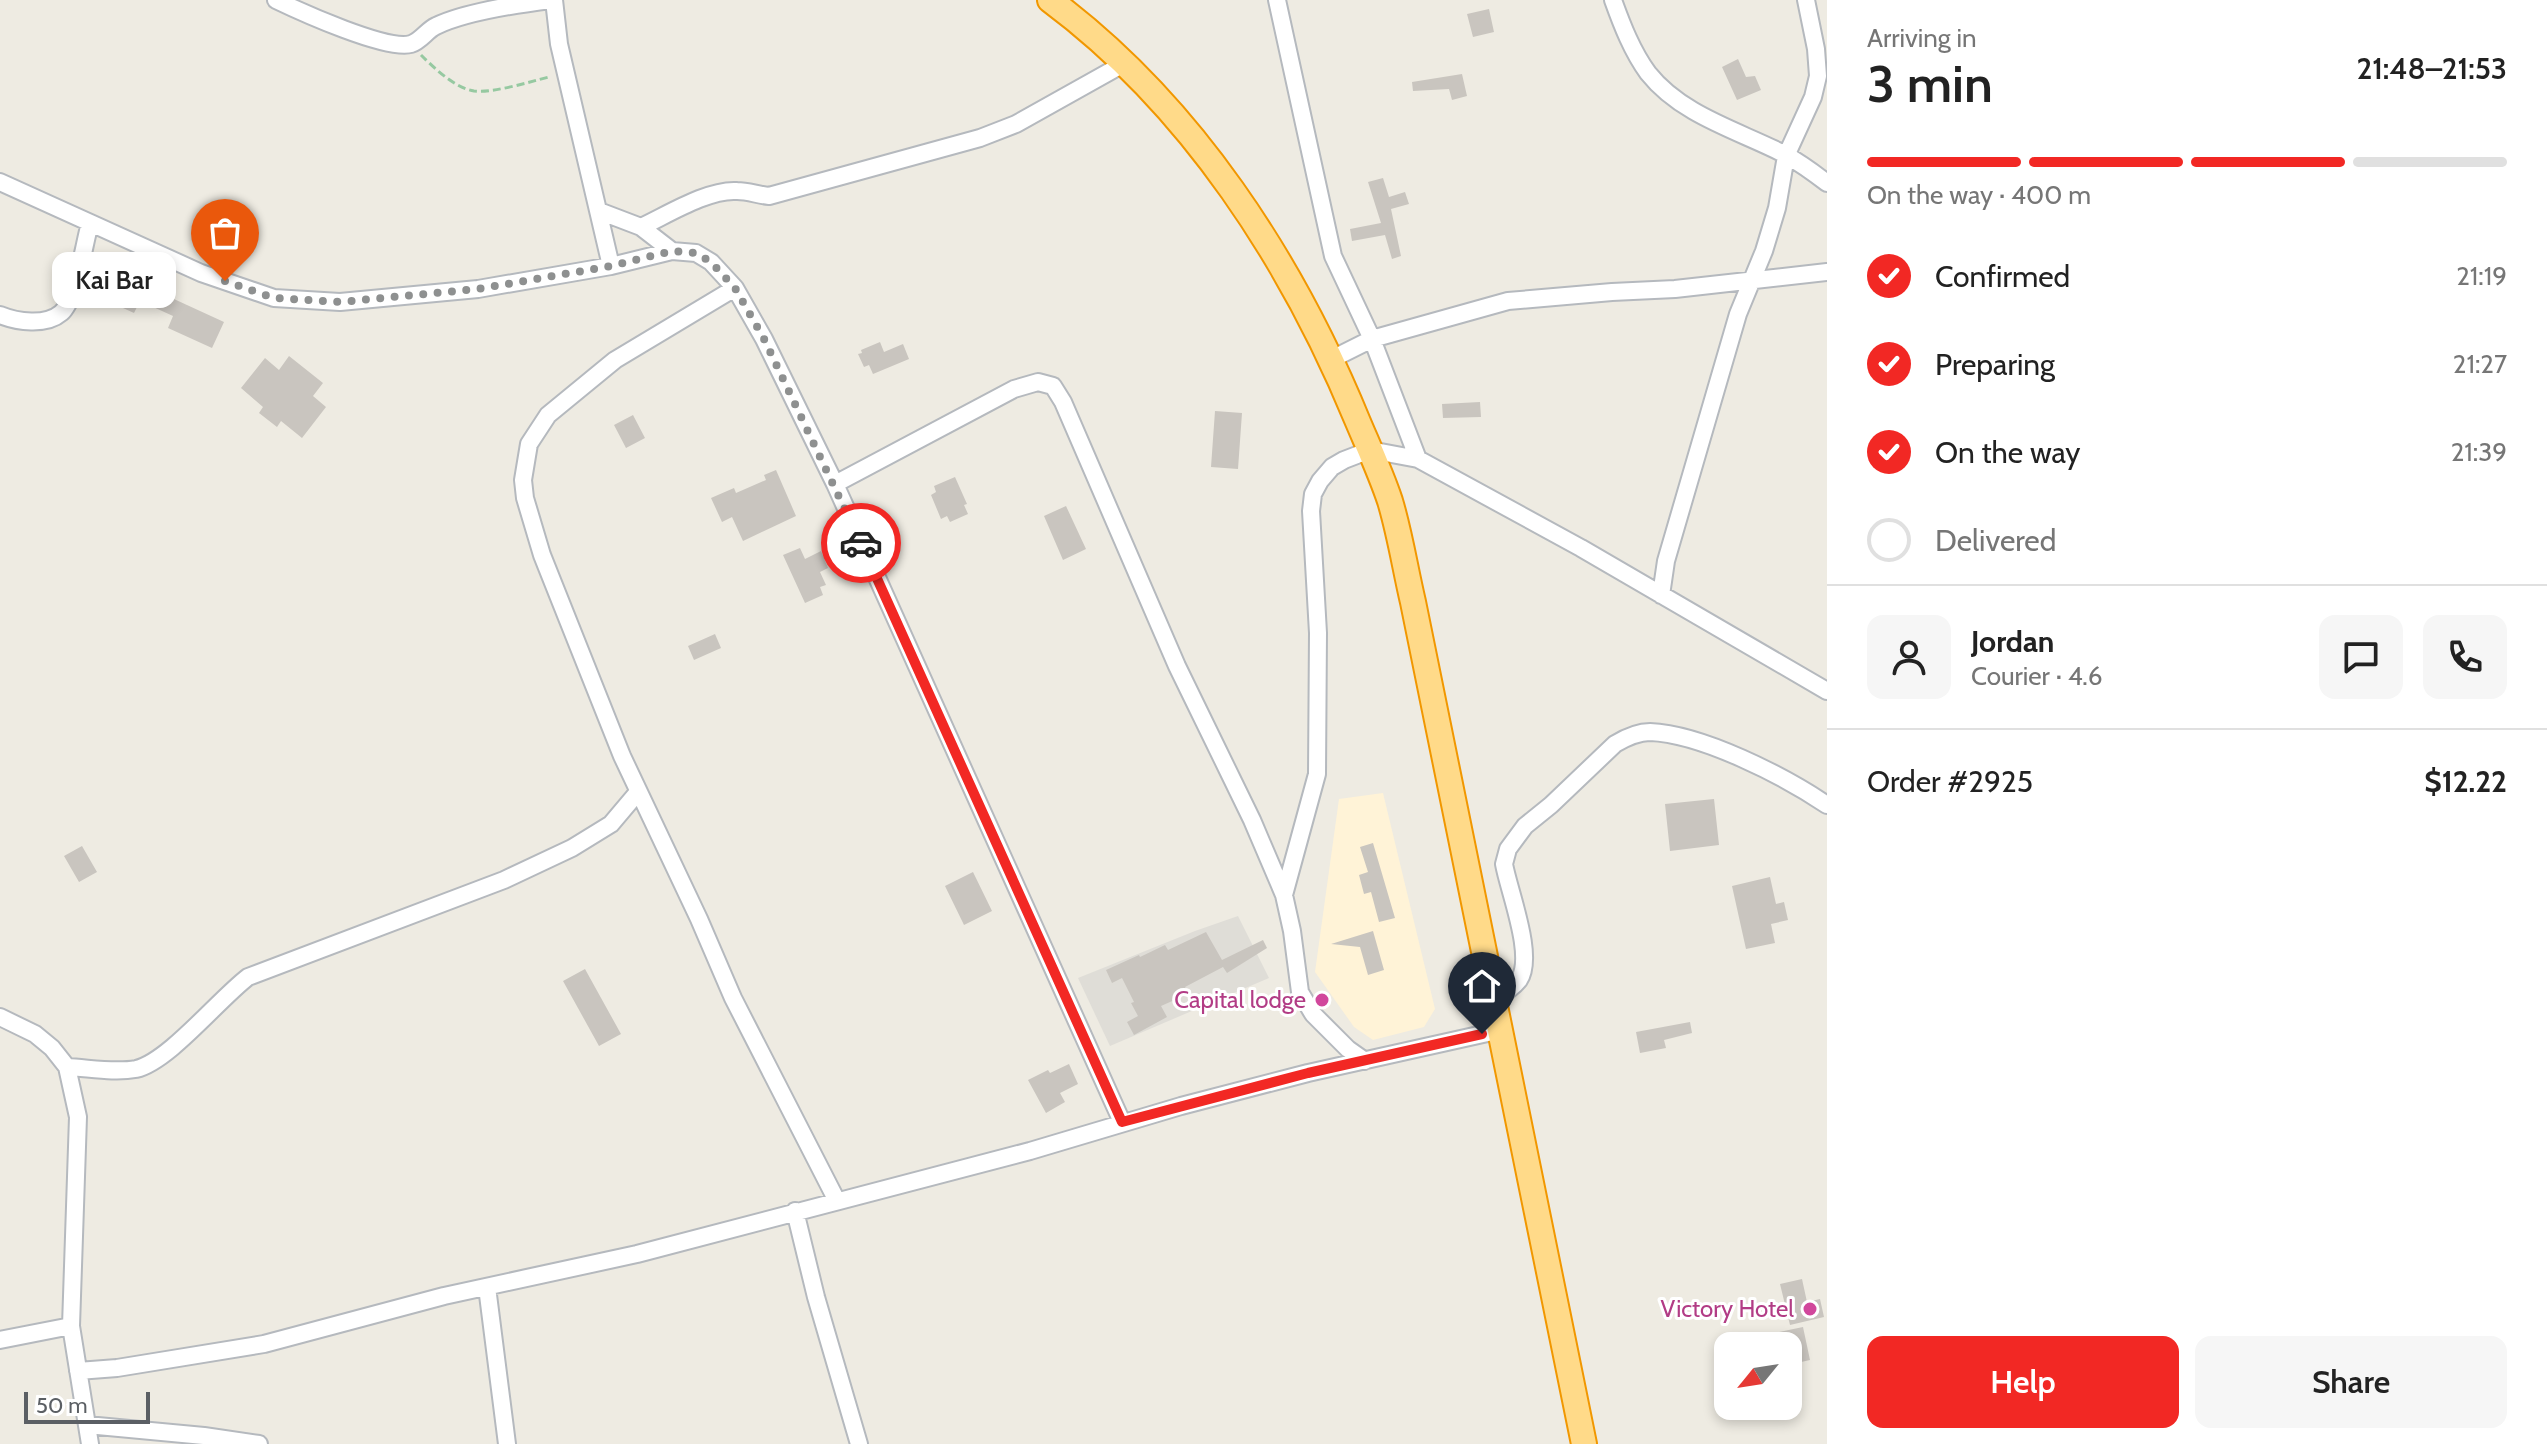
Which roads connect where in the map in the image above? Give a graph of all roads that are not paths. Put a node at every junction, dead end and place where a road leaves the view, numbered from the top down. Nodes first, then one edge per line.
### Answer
1 (276, 0) edge
2 (553, 0) edge
3 (1050, 0) edge
4 (1277, 0) edge
5 (1613, 0) edge
6 (1806, 0) edge
7 (1125, 63) junction
8 (1786, 156) junction
9 (0, 182) edge
10 (1827, 183) edge
11 (599, 211) junction
12 (90, 223) junction
13 (641, 227) junction
14 (672, 251) junction
15 (611, 266) junction
16 (1827, 272) edge
17 (1749, 281) junction
18 (735, 288) junction
19 (0, 315) edge
20 (1372, 339) junction
21 (1332, 359) junction
22 (1370, 450) junction
23 (1418, 459) junction
24 (835, 484) junction
25 (1661, 595) junction
26 (1827, 691) edge
27 (638, 792) junction
28 (1827, 805) edge
29 (1284, 895) junction
30 (1494, 999) junction
31 (0, 1017) edge
32 (1501, 1030) junction
33 (1365, 1061) junction
34 (67, 1067) junction
35 (1122, 1122) junction
36 (837, 1201) junction
37 (795, 1211) junction
38 (487, 1287) junction
39 (71, 1326) junction
40 (0, 1340) edge
41 (78, 1371) junction
42 (87, 1425) junction
43 (206, 1440) edge
44 (90, 1444) edge
45 (259, 1444) edge
46 (507, 1444) edge
47 (859, 1444) edge
48 (1584, 1444) edge

1 - 2 street
2 - 11 street
3 - 7 highway
4 - 20 street
5 - 8 street
6 - 8 street
7 - 13 street
7 - 21 highway
8 - 10 street
8 - 17 street
9 - 12 street
11 - 13 street
11 - 15 street
12 - 15 street
12 - 19 street
13 - 14 street
14 - 15 street
14 - 18 street
16 - 17 street
17 - 20 street
17 - 25 street
18 - 24 street
18 - 27 street
20 - 21 street
20 - 23 street
21 - 22 highway
22 - 23 street
22 - 29 street
22 - 30 highway
23 - 25 street
24 - 29 street
24 - 35 street
25 - 26 street
27 - 34 street
27 - 36 street
28 - 30 street
29 - 33 street
30 - 32 highway
31 - 34 street
32 - 33 street
32 - 48 highway
33 - 35 street
34 - 39 street
35 - 36 street
36 - 37 street
37 - 38 street
37 - 47 street
38 - 41 street
38 - 46 street
39 - 40 street
39 - 41 street
41 - 42 street
42 - 43 street
42 - 44 street
43 - 45 street

